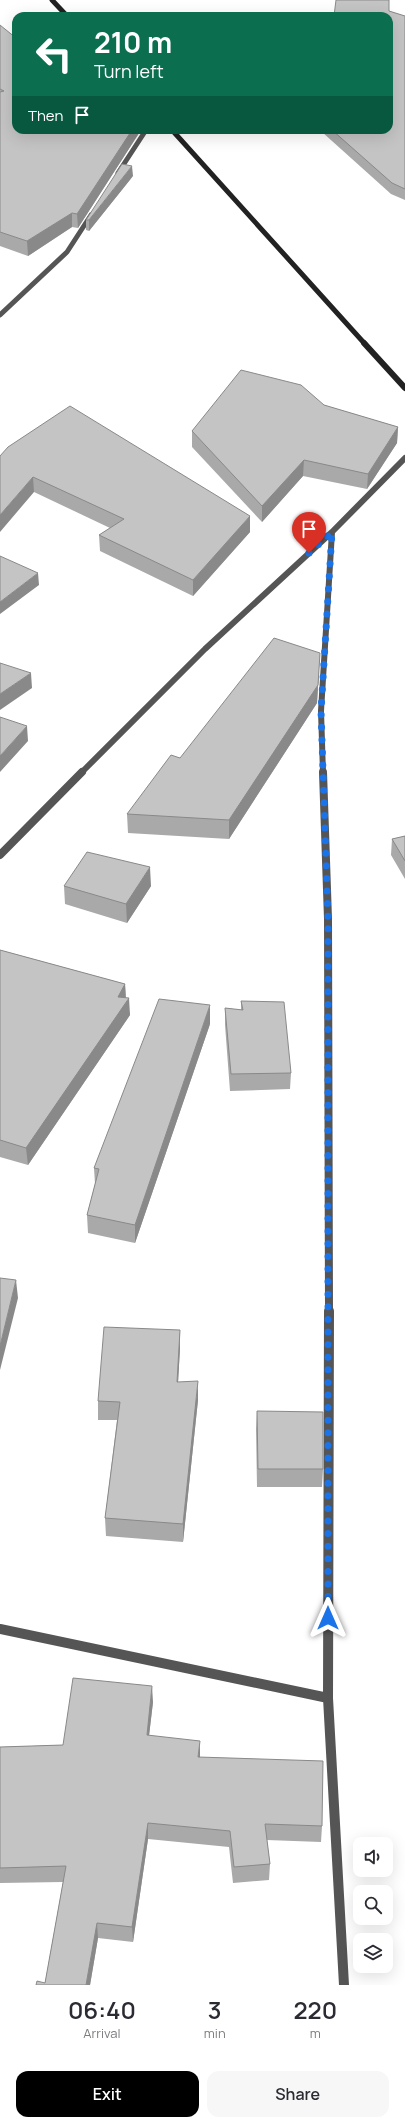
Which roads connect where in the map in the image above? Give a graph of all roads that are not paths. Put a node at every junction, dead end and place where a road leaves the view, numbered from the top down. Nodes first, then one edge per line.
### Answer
1 (52, 0) edge
2 (63, 12) edge
3 (143, 134) edge
4 (176, 134) edge
5 (113, 182) edge
6 (96, 207) edge
7 (0, 314) edge
8 (405, 388) edge
9 (405, 458) edge
10 (332, 532) junction
11 (0, 855) edge
12 (0, 1630) edge
13 (328, 1698) junction
14 (344, 1985) edge

1 - 2 main road
3 - 5 street
4 - 8 main road
6 - 7 street
9 - 10 street
10 - 11 street
10 - 13 street
12 - 13 street
13 - 14 street

